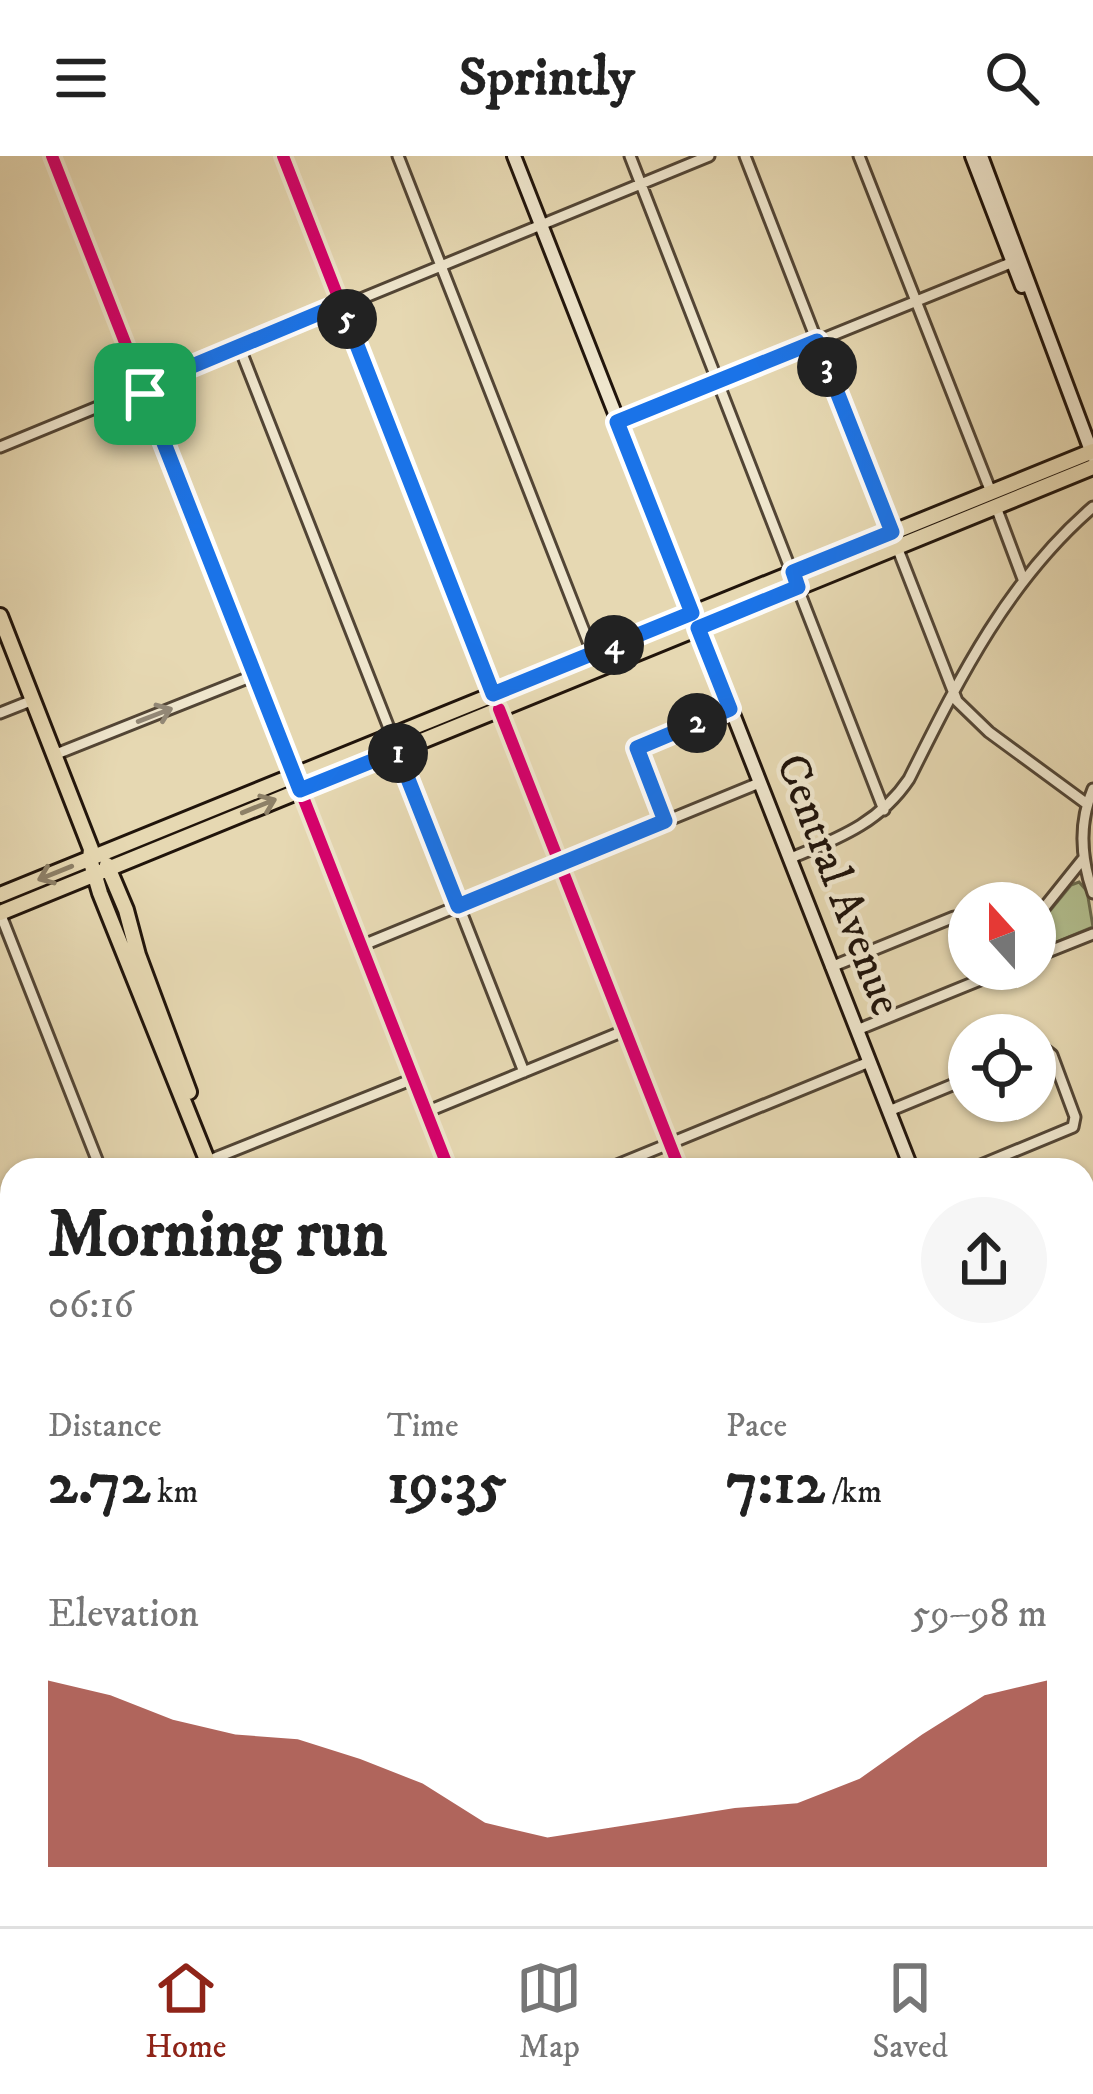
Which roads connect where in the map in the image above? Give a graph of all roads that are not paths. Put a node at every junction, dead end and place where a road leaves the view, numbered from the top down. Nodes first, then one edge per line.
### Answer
1 (52, 156) edge
2 (283, 156) edge
3 (398, 156) edge
4 (514, 156) edge
5 (630, 156) edge
6 (709, 156) edge
7 (745, 156) edge
8 (860, 156) edge
9 (972, 156) edge
10 (981, 156) edge
11 (641, 183) junction
12 (540, 224) junction
13 (1013, 262) junction
14 (441, 264) junction
15 (915, 301) junction
16 (341, 304) junction
17 (817, 341) junction
18 (239, 346) junction
19 (1055, 358) junction
20 (718, 381) junction
21 (142, 387) junction
22 (617, 422) junction
23 (0, 447) edge
24 (1093, 456) edge
25 (993, 499) junction
26 (1093, 507) edge
27 (895, 540) junction
28 (1023, 579) junction
29 (795, 580) junction
30 (0, 616) edge
31 (695, 620) junction
32 (593, 654) junction
33 (255, 675) junction
34 (954, 693) junction
35 (33, 700) junction
36 (496, 701) junction
37 (730, 709) junction
38 (0, 713) edge
39 (394, 743) junction
40 (54, 755) junction
41 (297, 783) junction
42 (759, 783) junction
43 (1093, 789) edge
44 (1088, 804) junction
45 (884, 810) junction
46 (665, 821) junction
47 (789, 859) junction
48 (1083, 860) junction
49 (97, 861) junction
50 (560, 864) junction
51 (1056, 893) edge
52 (1093, 893) edge
53 (0, 896) edge
54 (458, 906) junction
55 (0, 913) edge
56 (948, 919) edge
57 (1093, 934) edge
58 (361, 946) junction
59 (1056, 949) edge
60 (831, 967) junction
61 (955, 990) edge
62 (626, 1030) junction
63 (857, 1030) junction
64 (869, 1062) junction
65 (1056, 1068) edge
66 (524, 1072) junction
67 (413, 1079) junction
68 (948, 1087) edge
69 (889, 1111) junction
70 (426, 1112) junction
71 (670, 1144) junction
72 (96, 1158) edge
73 (213, 1158) edge
74 (234, 1158) edge
75 (443, 1158) edge
76 (635, 1158) edge
77 (675, 1158) edge
78 (907, 1158) edge
79 (998, 1158) edge

1 - 21 street
2 - 16 street
3 - 14 street
4 - 12 main road, Central Avenue
5 - 11 street
6 - 11 street
7 - 17 street
8 - 15 street
9 - 13 main road
10 - 19 main road
11 - 12 street
11 - 20 street
12 - 14 street
12 - 22 main road, Central Avenue
13 - 15 street
13 - 19 main road
14 - 16 street
14 - 32 street
15 - 17 street
15 - 25 street
16 - 18 street
16 - 36 street
17 - 20 street
17 - 27 street
18 - 21 street
18 - 39 street
19 - 24 main road
20 - 22 street
20 - 29 street
21 - 23 street
21 - 33 street
22 - 31 main road, Central Avenue
24 - 25 main road
25 - 27 main road
25 - 28 street
26 - 28 street
27 - 29 main road
27 - 34 street
28 - 34 street
29 - 31 main road
29 - 45 street
30 - 35 main road
31 - 32 main road
31 - 36 main road
31 - 37 main road, Central Avenue
32 - 36 main road
40 -> 33 street
33 - 41 street
34 - 44 street
34 - 45 street
35 - 38 street
35 - 40 main road
36 - 39 main road
36 - 50 street
37 - 42 main road, Central Avenue
37 - 46 street
39 - 41 main road
39 - 54 street
40 - 49 main road
41 - 49 main road
41 - 58 street
42 - 46 street
42 - 47 main road, Central Avenue
43 - 44 street
44 - 48 street
45 - 47 street
46 - 50 street
47 - 60 main road, Central Avenue
48 - 51 street
48 - 52 street
49 -> 53 main road
49 - 55 main road
49 - 73 main road
50 - 54 street
50 - 62 street
54 - 58 street
54 - 66 street
55 - 72 street
56 - 60 street
57 - 59 street
58 - 67 street
60 - 63 main road, Central Avenue
61 - 63 street
62 - 66 street
62 - 71 street
63 - 64 main road, Central Avenue
64 - 69 main road, Central Avenue
64 - 71 street
65 - 79 street
66 - 70 street
67 - 70 street
67 - 74 street
68 - 69 street
69 - 78 main road, Central Avenue
70 - 75 street
71 - 76 street
71 - 77 street

